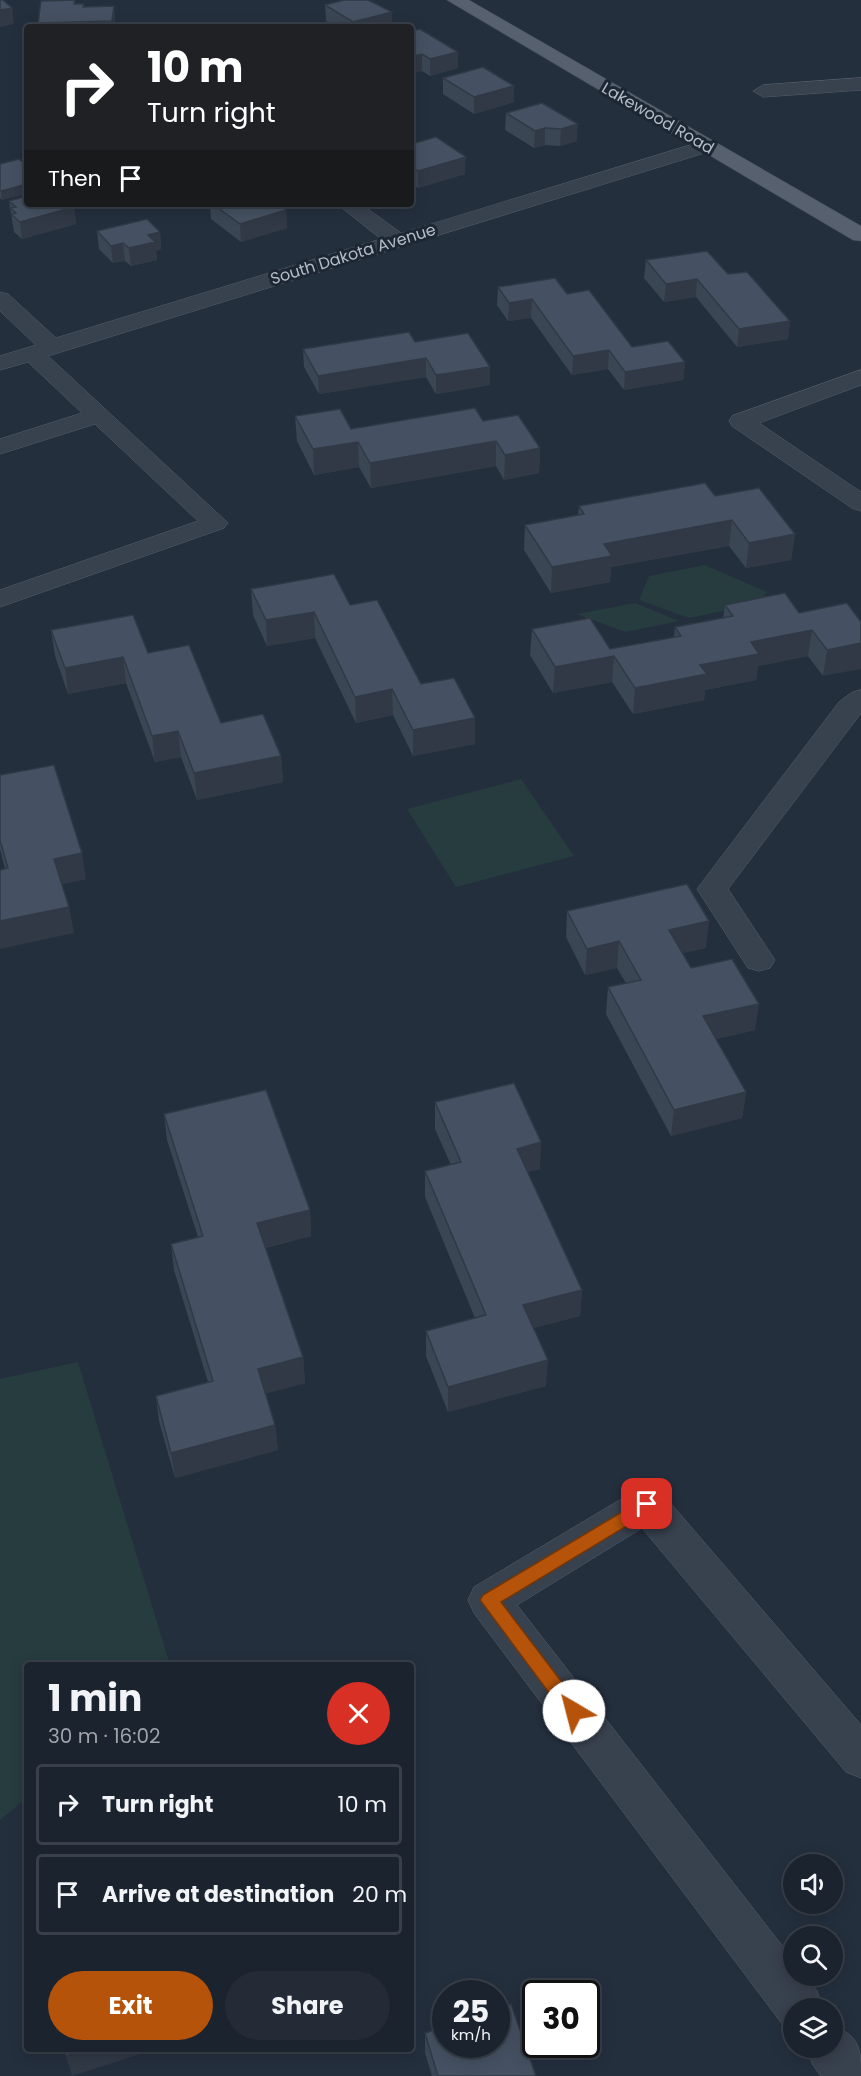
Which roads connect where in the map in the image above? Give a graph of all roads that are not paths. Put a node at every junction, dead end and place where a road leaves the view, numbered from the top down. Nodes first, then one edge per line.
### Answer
1 (456, 0) edge
2 (861, 84) edge
3 (763, 91) dead end
4 (707, 146) junction
5 (351, 207) edge
6 (861, 235) edge
7 (398, 241) junction
8 (0, 299) edge
9 (42, 350) junction
10 (0, 363) edge
11 (861, 377) edge
12 (835, 387) junction
13 (861, 404) edge
14 (99, 415) junction
15 (0, 447) edge
16 (861, 503) edge
17 (0, 599) edge
18 (861, 699) edge
19 (759, 960) dead end
20 (861, 1757) edge
21 (792, 1998) edge
22 (838, 2058) edge
23 (851, 2076) edge

1 - 4 main road, Lakewood Road
2 - 3 street
4 - 6 main road, Lakewood Road
4 - 7 street, South Dakota Avenue
5 - 7 street
7 - 9 street, South Dakota Avenue
8 - 9 street
9 - 10 street, South Dakota Avenue
9 - 14 street
11 - 12 street
12 - 13 street
12 - 16 street
14 - 15 street
14 - 17 street
18 - 19 street
20 - 21 street
22 - 23 street

